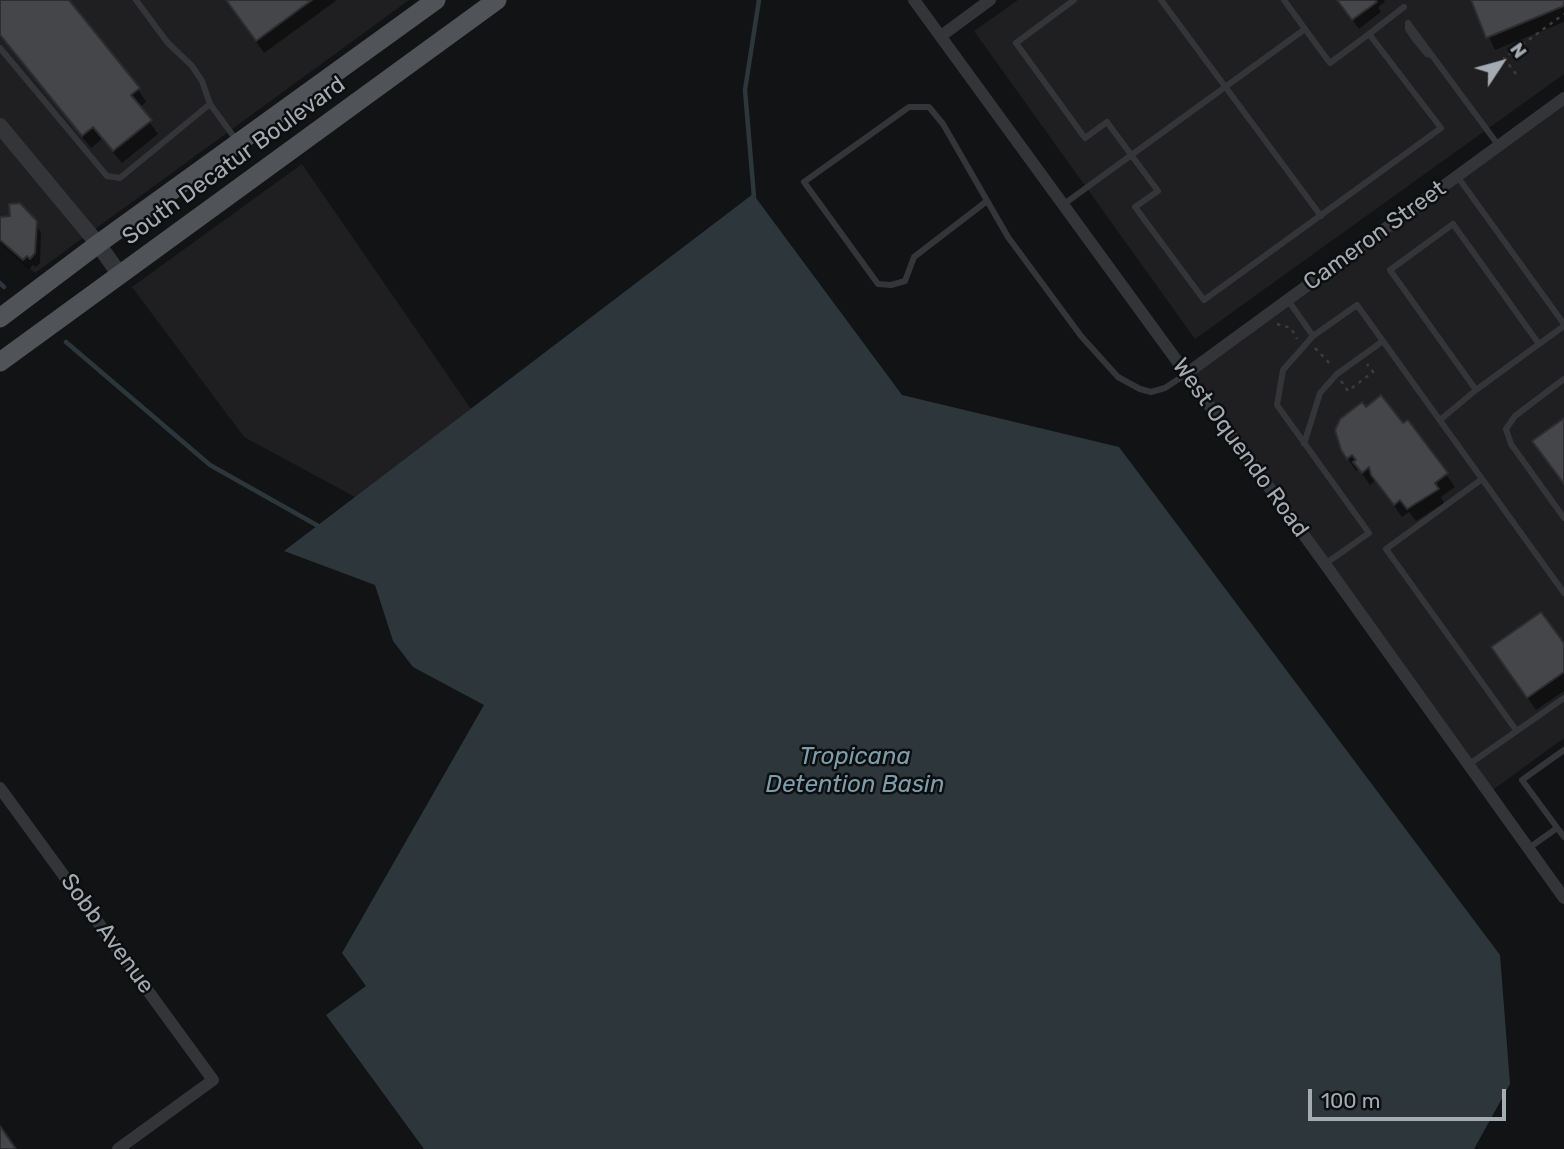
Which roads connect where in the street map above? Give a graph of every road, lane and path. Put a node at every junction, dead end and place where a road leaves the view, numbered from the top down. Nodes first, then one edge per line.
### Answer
1 (136, 0) edge
2 (436, 0) edge
3 (497, 0) edge
4 (914, 0) edge
5 (990, 0) edge
6 (1074, 0) edge
7 (1161, 0) edge
8 (1284, 0) edge
9 (1404, 7) dead end
10 (1564, 14) edge
11 (1305, 29) junction
12 (1369, 34) junction
13 (941, 36) junction
14 (0, 48) edge
15 (1431, 55) junction
16 (1516, 74) dead end
17 (1226, 87) junction
18 (1564, 98) edge
19 (210, 104) junction
20 (0, 126) edge
21 (238, 142) junction
22 (1499, 146) junction
23 (1132, 156) junction
24 (1457, 176) junction
25 (987, 201) junction
26 (1064, 204) junction
27 (1321, 216) junction
28 (98, 244) junction
29 (120, 275) junction
30 (1288, 300) junction
31 (0, 318) edge
32 (1277, 324) dead end
33 (1564, 325) edge
34 (1313, 336) junction
35 (1383, 341) junction
36 (1306, 344) junction
37 (1539, 344) junction
38 (1362, 356) junction
39 (0, 362) edge
40 (1186, 374) junction
41 (1337, 374) junction
42 (1564, 379) edge
43 (1476, 390) junction
44 (1440, 420) junction
45 (1304, 444) junction
46 (1482, 479) junction
47 (1564, 518) edge
48 (1325, 565) junction
49 (1564, 593) edge
50 (1564, 698) edge
51 (1516, 730) junction
52 (1564, 750) edge
53 (1468, 765) junction
54 (0, 789) edge
55 (1557, 828) junction
56 (1564, 837) edge
57 (1528, 848) junction
58 (1564, 898) edge
59 (118, 1149) edge

1 - 19 lane
2 - 21 main road, South Decatur Boulevard
3 - 29 main road, South Decatur Boulevard
4 - 13 street, West Oquendo Road
5 - 13 street
6 - 23 lane
7 - 17 lane
8 - 11 lane
9 - 12 lane
10 - 16 path
11 - 12 lane
11 - 17 lane
12 - 27 lane
13 - 26 street, West Oquendo Road
14 - 19 lane
15 - 15 lane
15 - 22 lane
17 - 23 lane
17 - 27 lane
18 - 22 street, Cameron Street
19 - 21 lane
20 - 28 street
21 - 28 main road, South Decatur Boulevard
22 - 24 street, Cameron Street
23 - 26 lane
23 - 27 lane
24 - 30 street, Cameron Street
24 - 33 lane
25 - 25 lane
25 - 40 lane
26 - 40 street, West Oquendo Road
28 - 29 street
28 - 31 main road, South Decatur Boulevard
29 - 39 main road, South Decatur Boulevard
30 - 34 lane
30 - 40 street, Cameron Street
32 - 36 path
33 - 37 lane
34 - 35 lane
34 - 36 lane
35 - 38 lane
35 - 44 lane
36 - 41 path
36 - 45 lane
37 - 43 lane
37 - 43 lane
38 - 41 lane
38 - 41 path
40 - 48 street, West Oquendo Road
41 - 45 lane
42 - 47 lane
43 - 44 lane
44 - 46 lane
45 - 48 lane
46 - 49 lane
46 - 51 lane
48 - 53 street, West Oquendo Road
50 - 51 lane
51 - 53 lane
52 - 55 lane
53 - 57 street, West Oquendo Road
54 - 59 street, Sobb Avenue
55 - 56 lane
55 - 57 lane
57 - 58 street, West Oquendo Road

